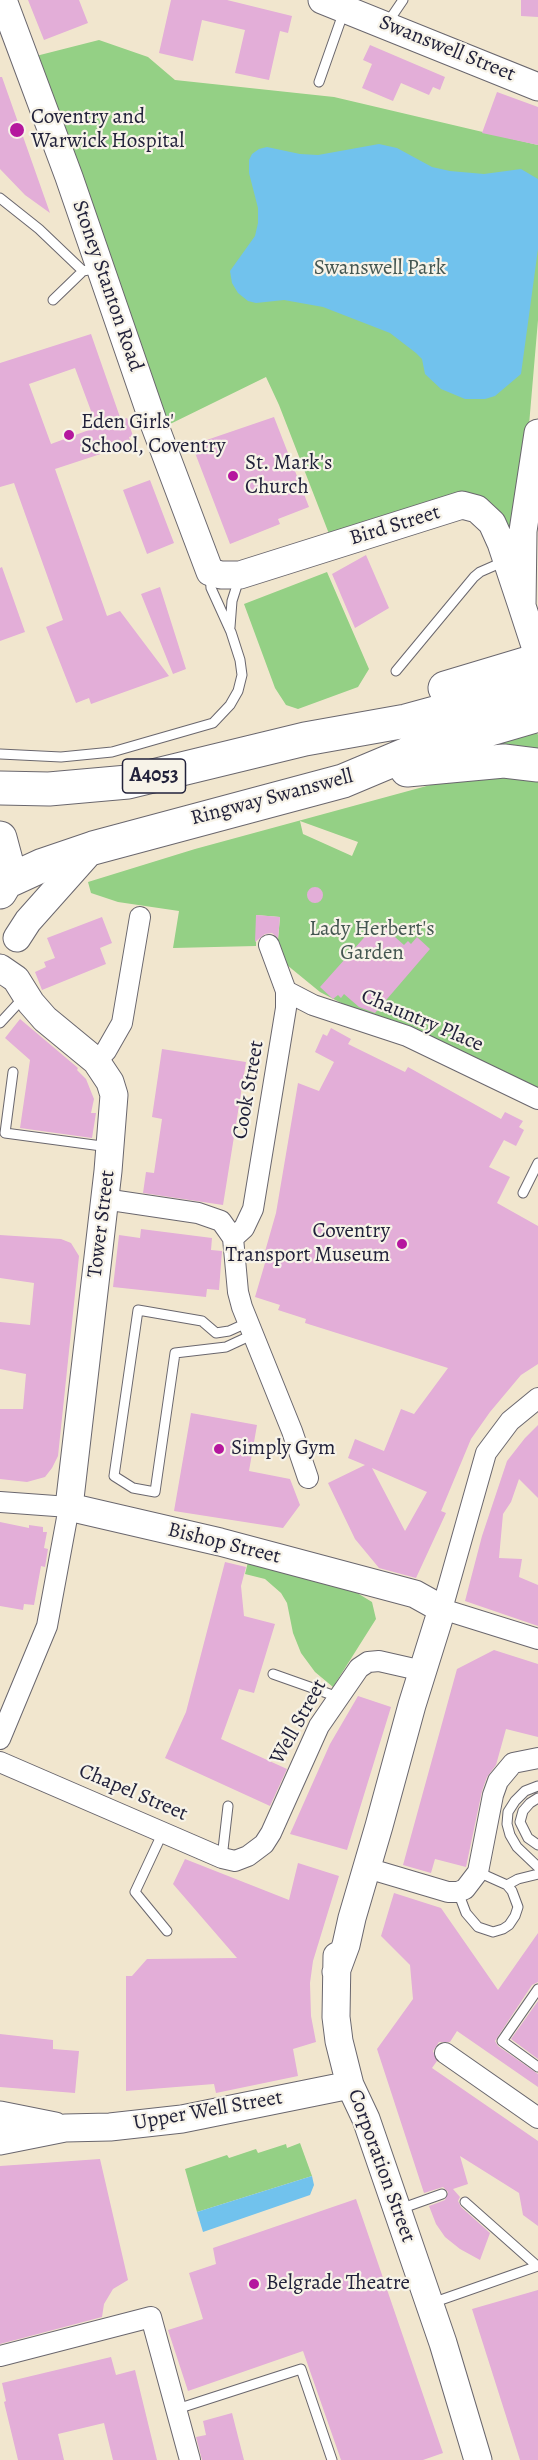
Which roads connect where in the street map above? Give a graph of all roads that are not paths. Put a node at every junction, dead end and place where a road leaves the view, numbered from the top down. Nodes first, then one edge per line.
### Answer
1 (403, 0) edge
2 (2, 1) edge
3 (334, 4) edge
4 (386, 24) junction
5 (319, 82) dead end
6 (538, 87) edge
7 (0, 198) edge
8 (91, 269) junction
9 (53, 300) dead end
10 (538, 433) edge
11 (534, 515) edge
12 (507, 560) junction
13 (210, 572) junction
14 (240, 575) junction
15 (532, 606) edge
16 (231, 632) junction
17 (538, 657) edge
18 (396, 671) dead end
19 (538, 685) edge
20 (538, 715) edge
21 (409, 736) junction
22 (0, 754) edge
23 (538, 765) edge
24 (0, 788) edge
25 (0, 838) edge
26 (93, 848) junction
27 (4, 887) edge
28 (140, 917) dead end
29 (16, 939) junction
30 (269, 945) dead end
31 (14, 980) edge
32 (286, 991) junction
33 (0, 1023) edge
34 (96, 1061) junction
35 (14, 1072) dead end
36 (538, 1099) edge
37 (111, 1148) junction
38 (538, 1162) edge
39 (523, 1193) dead end
40 (105, 1199) junction
41 (232, 1238) junction
42 (251, 1328) junction
43 (538, 1398) edge
44 (308, 1478) dead end
45 (1, 1505) edge
46 (69, 1507) junction
47 (442, 1609) junction
48 (538, 1639) edge
49 (423, 1671) junction
50 (273, 1674) dead end
51 (338, 1697) junction
52 (2, 1730) edge
53 (538, 1758) edge
54 (0, 1762) edge
55 (538, 1787) edge
56 (386, 1795) junction
57 (538, 1800) edge
58 (228, 1806) dead end
59 (163, 1832) junction
60 (538, 1840) edge
61 (538, 1845) edge
62 (248, 1856) joint
63 (538, 1857) edge
64 (222, 1858) junction
65 (538, 1867) edge
66 (367, 1868) junction
67 (478, 1872) junction
68 (538, 1874) edge
69 (507, 1885) junction
70 (458, 1892) junction
71 (167, 1931) dead end
72 (336, 1972) junction
73 (538, 1989) edge
74 (445, 2053) dead end
75 (538, 2067) edge
76 (350, 2085) junction
77 (0, 2115) edge
78 (538, 2118) edge
79 (65, 2128) junction
80 (0, 2141) edge
81 (442, 2194) dead end
82 (465, 2202) dead end
83 (397, 2210) junction
84 (537, 2265) edge
85 (430, 2303) junction
86 (0, 2356) edge
87 (177, 2409) junction
88 (190, 2460) edge
89 (332, 2460) edge
90 (478, 2460) edge

1 - 4 lane
2 - 8 street, Stoney Stanton Road
3 - 4 street, Swanswell Street
3 - 5 lane
4 - 6 street, Swanswell Street
7 - 8 lane
8 - 9 lane
8 - 13 street, Stoney Stanton Road
10 - 11 street
11 - 15 street
12 - 14 street, Bird Street
12 - 15 street, Bird Street
12 - 18 lane
13 - 14 street, Bird Street
13 - 16 lane
14 - 16 lane
15 - 17 street, Bird Street
16 - 22 lane
17 - 21 highway
19 - 21 highway, Ringway Swanswell / A4053
20 - 21 highway, Ringway Swanswell / A4053
21 - 23 highway
21 - 24 highway, Ringway Swanswell / A4053
21 - 26 highway, Ringway Swanswell / A4053
25 - 27 highway
26 - 27 highway, Ringway Swanswell / A4053
26 - 29 street
27 - 29 street
28 - 34 street
29 - 31 street
30 - 32 street, Cook Street
31 - 33 lane
31 - 34 street, Tower Street
32 - 36 street, Chauntry Place
32 - 41 street, Cook Street
34 - 37 street, Tower Street
35 - 37 lane
37 - 40 street, Tower Street
38 - 39 lane
40 - 41 street
40 - 46 street, Tower Street
41 - 42 street
42 - 42 lane
42 - 44 street
43 - 47 street
45 - 46 street, Bishop Street
46 - 47 street, Bishop Street
46 - 52 street
47 - 48 street
47 - 49 street, Corporation Street
49 - 51 street, Well Street
49 - 56 street, Corporation Street
50 - 51 lane
51 - 62 street, Well Street
53 - 67 street
54 - 59 street, Chapel Street
55 - 63 lane
55 - 65 lane
56 - 66 street, Corporation Street
56 - 72 street, Corporation Street
57 - 60 lane
57 - 61 lane
58 - 64 lane
59 - 64 street, Chapel Street
59 - 71 lane
62 - 64 street, Chapel Street
66 - 70 street
66 - 72 street, Corporation Street
67 - 69 lane
67 - 70 street
68 - 69 lane
69 - 70 lane
72 - 76 street, Corporation Street
73 - 75 lane
74 - 78 street
76 - 79 street, Upper Well Street
76 - 83 street, Corporation Street
77 - 79 street, Upper Well Street
79 - 80 street, Upper Well Street
81 - 83 lane
82 - 84 lane
83 - 85 street, Corporation Street
84 - 85 lane
85 - 90 street, Corporation Street
86 - 87 street
87 - 88 street
87 - 89 lane

